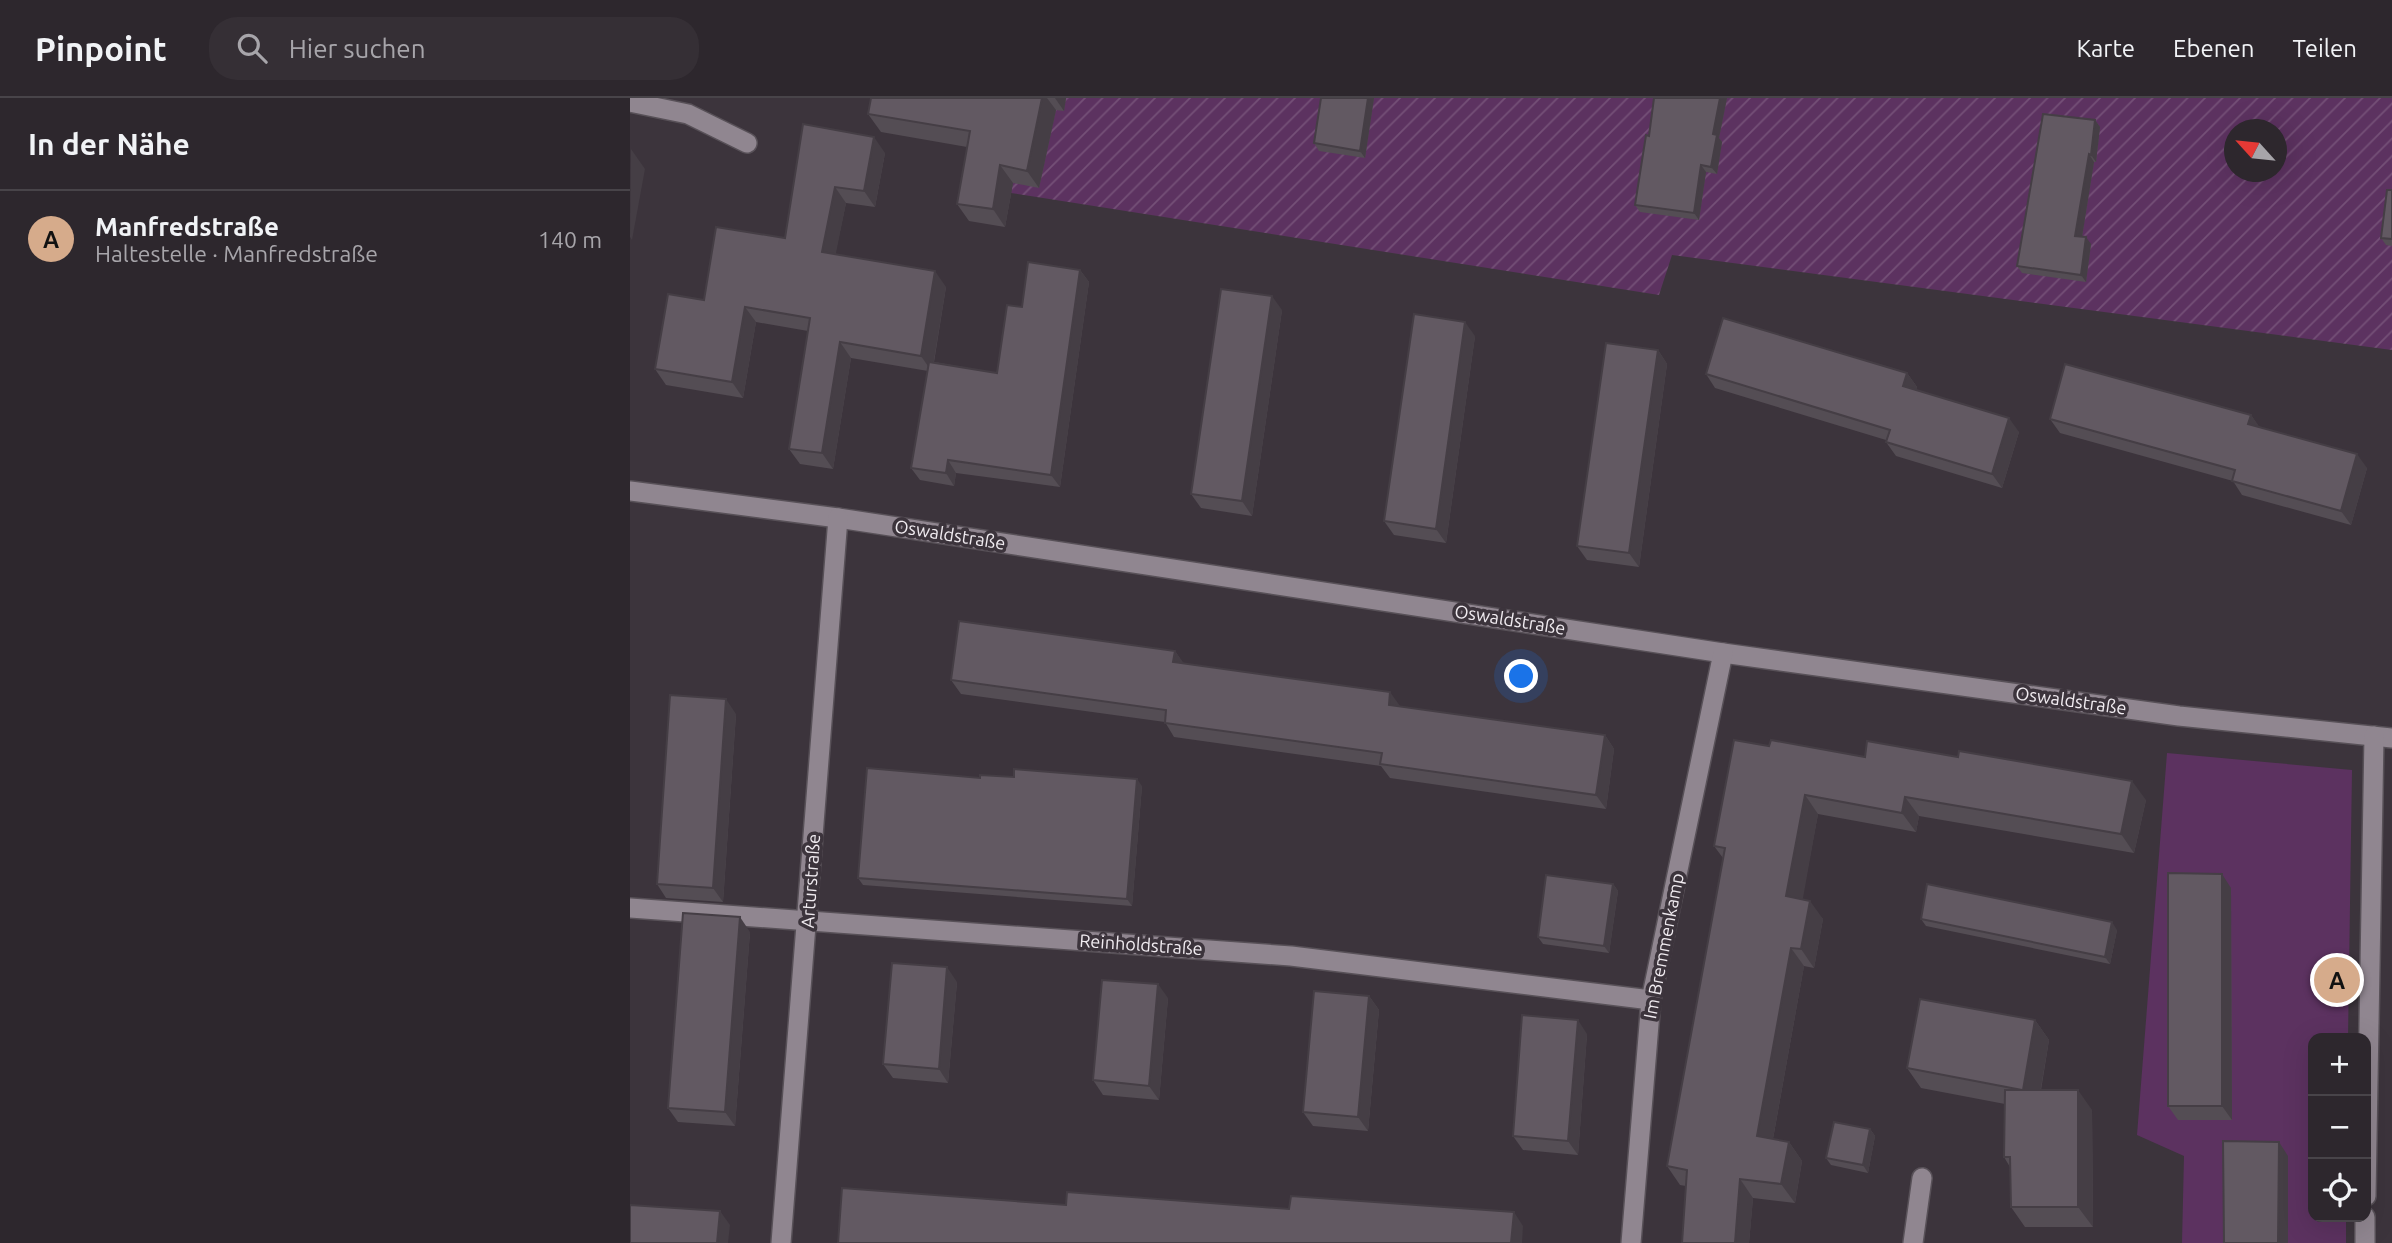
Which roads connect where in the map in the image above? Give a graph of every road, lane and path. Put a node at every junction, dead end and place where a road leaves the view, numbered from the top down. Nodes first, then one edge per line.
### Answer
1 (630, 102) edge
2 (747, 143) dead end
3 (630, 491) edge
4 (838, 518) junction
5 (1723, 653) junction
6 (2383, 737) edge
7 (630, 908) edge
8 (808, 921) junction
9 (1651, 1000) junction
10 (2367, 1159) edge
11 (1922, 1178) dead end
12 (2365, 1222) edge
13 (781, 1243) edge
14 (1631, 1243) edge
15 (1913, 1243) edge
16 (2365, 1243) edge

1 - 2 street
3 - 4 street, Oswaldstraße
4 - 5 street, Oswaldstraße
4 - 8 street, Arturstraße
5 - 6 street, Oswaldstraße
5 - 9 street, Im Bremmenkamp
6 - 10 street
7 - 8 street, Reinholdstraße
8 - 9 street, Reinholdstraße
8 - 13 street, Arturstraße
9 - 14 street, Im Bremmenkamp
11 - 15 street
12 - 16 street

